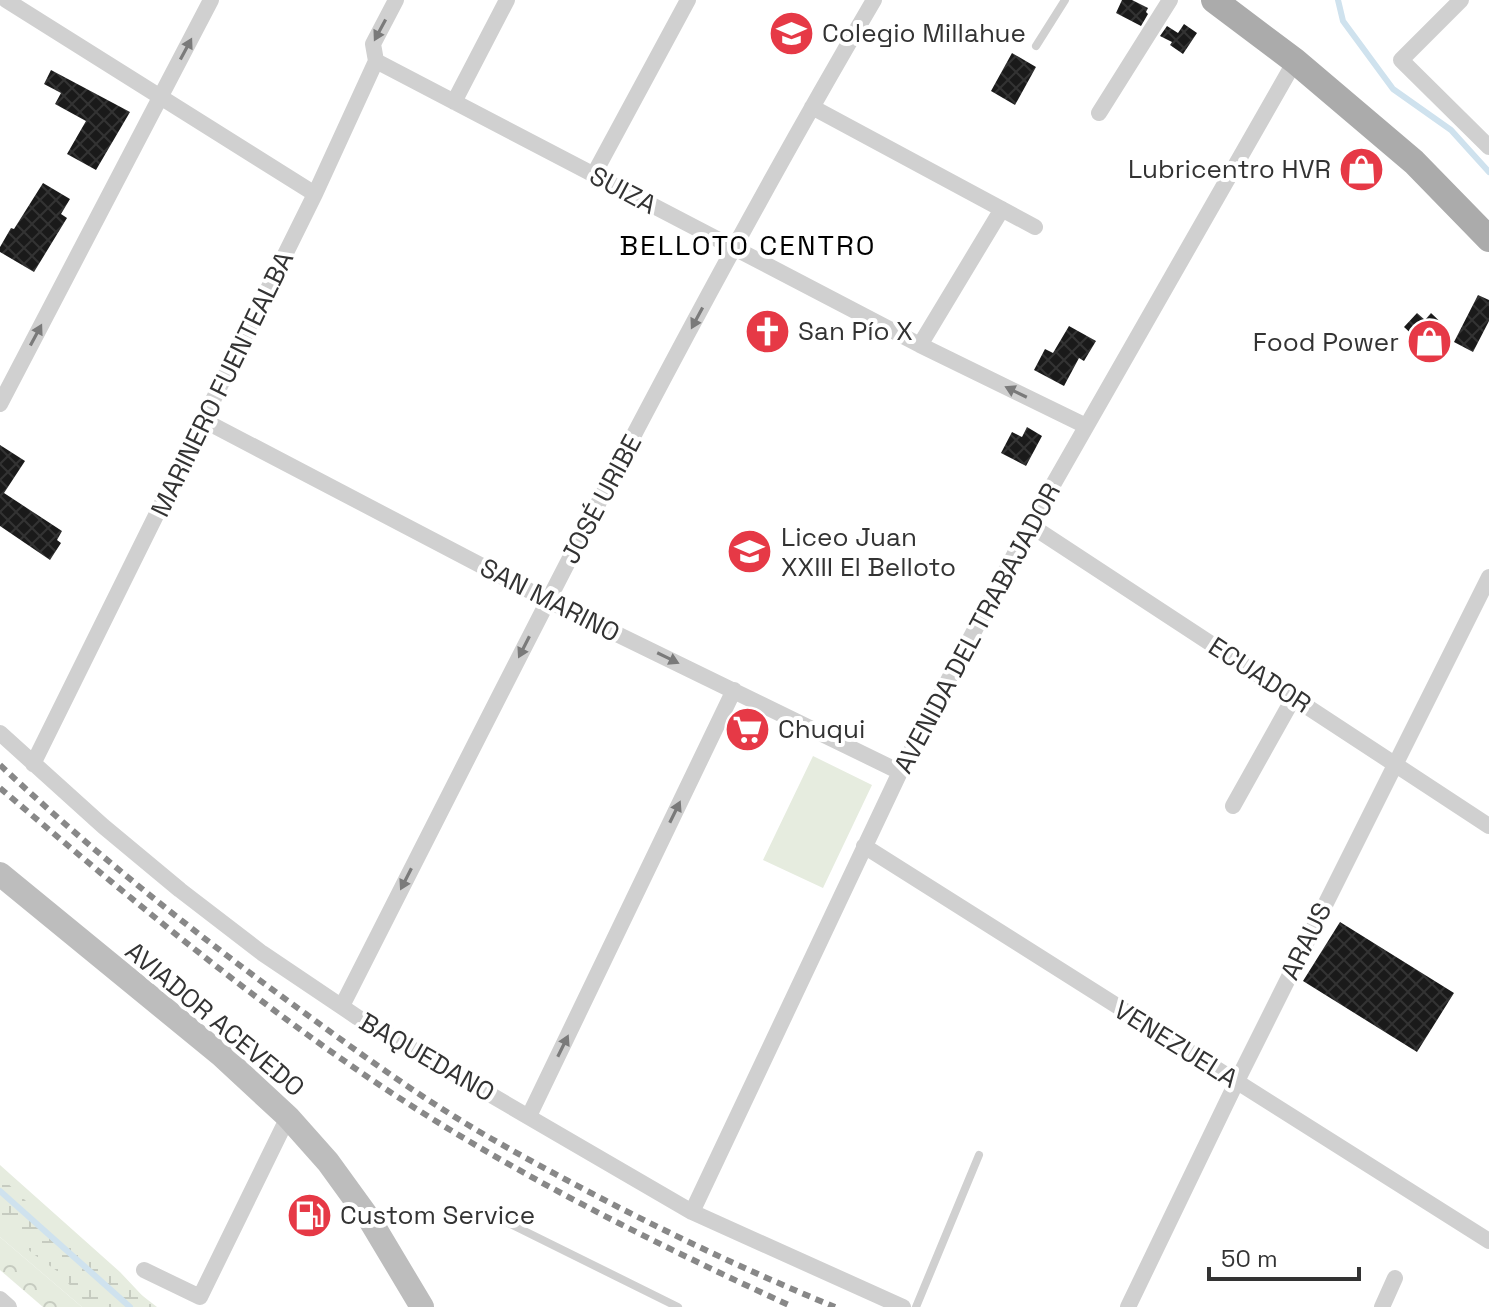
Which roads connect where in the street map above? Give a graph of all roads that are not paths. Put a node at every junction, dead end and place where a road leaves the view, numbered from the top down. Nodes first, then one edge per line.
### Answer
1 (6, 0) edge
2 (211, 0) edge
3 (396, 0) edge
4 (507, 0) edge
5 (688, 0) edge
6 (874, 0) edge
7 (1065, 0) edge
8 (1170, 0) edge
9 (1214, 0) edge
10 (1461, 0) edge
11 (1036, 46) dead end
12 (376, 61) junction
13 (1295, 61) junction
14 (161, 98) junction
15 (454, 102) junction
16 (812, 107) junction
17 (1099, 113) dead end
18 (1489, 147) edge
19 (594, 174) junction
20 (315, 194) junction
21 (1002, 209) junction
22 (1035, 227) dead end
23 (1489, 239) edge
24 (733, 249) junction
25 (920, 345) junction
26 (0, 404) edge
27 (205, 421) junction
28 (1086, 426) junction
29 (1030, 525) junction
30 (1489, 577) edge
31 (547, 600) junction
32 (734, 690) junction
33 (1294, 697) junction
34 (0, 733) edge
35 (1394, 763) junction
36 (33, 764) junction
37 (900, 772) junction
38 (1233, 806) dead end
39 (1489, 826) edge
40 (864, 846) junction
41 (0, 874) edge
42 (342, 1006) junction
43 (1236, 1083) junction
44 (529, 1116) junction
45 (288, 1117) junction
46 (979, 1155) dead end
47 (692, 1212) junction
48 (488, 1213) dead end
49 (1489, 1241) edge
50 (144, 1270) dead end
51 (1395, 1278) dead end
52 (0, 1299) edge
53 (9, 1307) edge
54 (422, 1307) edge
55 (678, 1307) edge
56 (903, 1307) edge
57 (916, 1307) edge
58 (1128, 1307) edge
59 (1382, 1307) edge

1 - 14 street
14 -> 2 street
3 -> 12 street, MARINERO FUENTEALBA
4 - 15 street
5 - 19 street
6 - 16 street, JOSÉ URIBE
7 - 11 lane
8 - 17 street
9 - 13 main road
10 - 18 street
12 - 15 street, SUIZA
12 - 20 street, MARINERO FUENTEALBA
13 - 23 main road
13 - 28 street, AVENIDA DEL TRABAJADOR
14 - 20 street
26 -> 14 street
15 - 19 street, SUIZA
16 - 21 street
16 - 24 street, JOSÉ URIBE
19 - 24 street, SUIZA
20 - 27 street, MARINERO FUENTEALBA
21 - 22 street
21 - 25 street
24 - 25 street, SUIZA
24 -> 31 street, JOSÉ URIBE
28 -> 25 street, SUIZA
27 - 31 street, SAN MARINO
27 - 36 street, MARINERO FUENTEALBA
28 - 29 street, AVENIDA DEL TRABAJADOR
29 - 33 street, ECUADOR
29 - 37 street, AVENIDA DEL TRABAJADOR
30 - 35 street, ARAUS
31 -> 32 street, SAN MARINO
31 -> 42 street, JOSÉ URIBE
32 - 37 street, SAN MARINO
44 -> 32 street
33 - 35 street, ECUADOR
33 - 38 street
34 - 36 street, BAQUEDANO
35 - 39 street, ECUADOR
35 - 43 street, ARAUS
36 - 42 street, BAQUEDANO
37 - 40 street, AVENIDA DEL TRABAJADOR
40 - 43 street, VENEZUELA
40 - 47 street, AVENIDA DEL TRABAJADOR
41 - 45 main road, AVIADOR ACEVEDO
42 - 44 street, BAQUEDANO
43 - 49 street, VENEZUELA
43 - 58 street, ARAUS
44 - 47 street, BAQUEDANO
45 - 50 street
45 - 54 main road, AVIADOR ACEVEDO
46 - 57 lane
47 - 56 street, BAQUEDANO
48 - 55 lane
51 - 59 street
52 - 53 street

